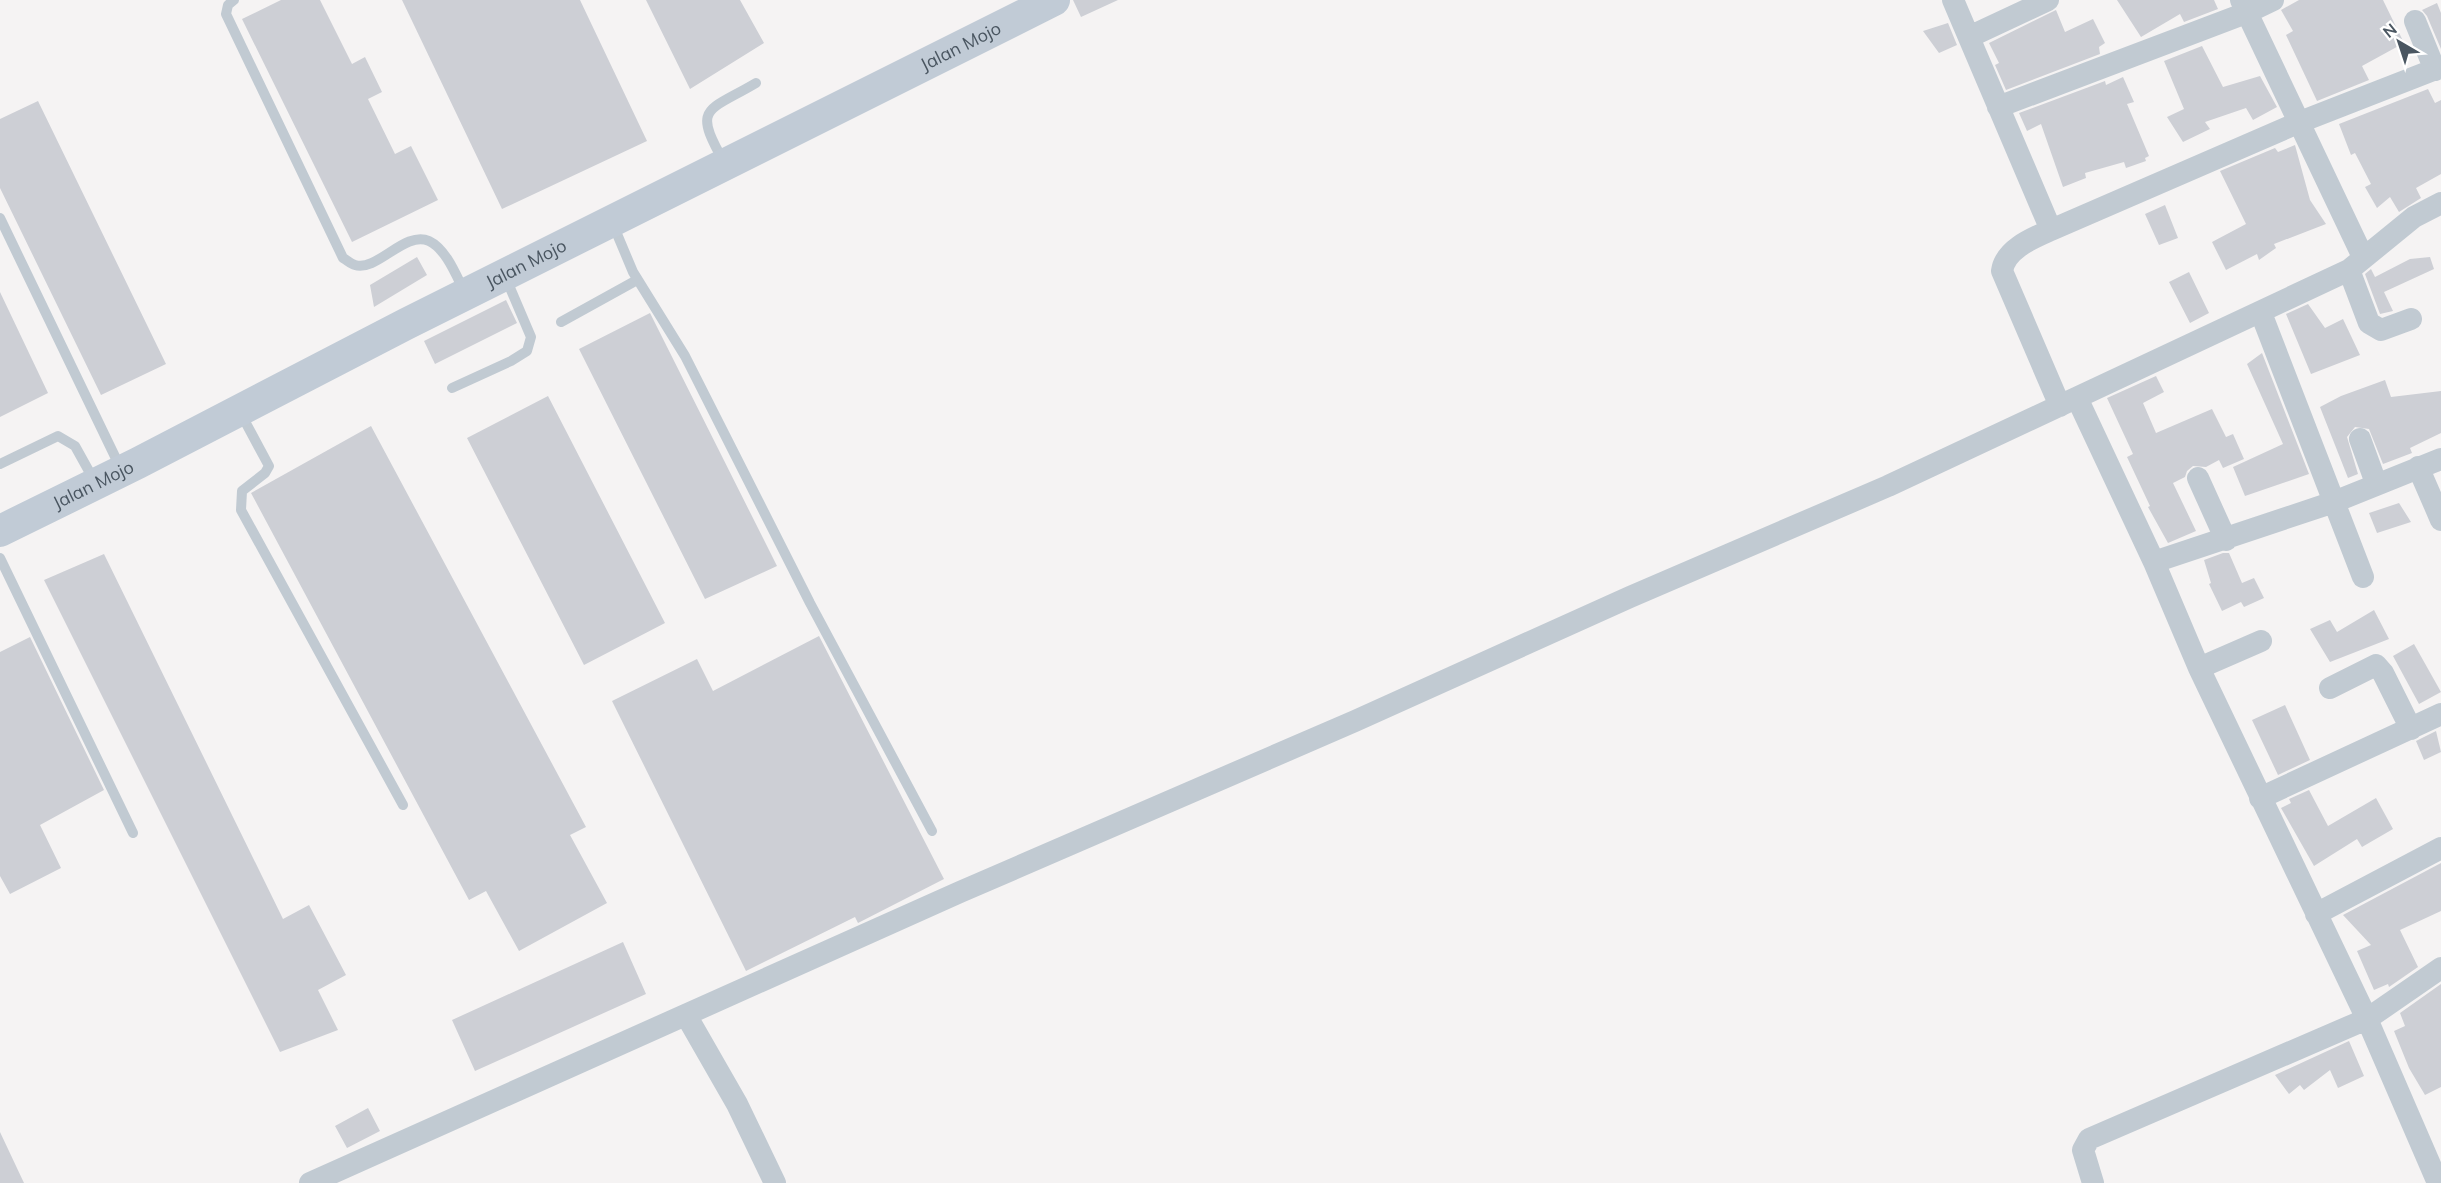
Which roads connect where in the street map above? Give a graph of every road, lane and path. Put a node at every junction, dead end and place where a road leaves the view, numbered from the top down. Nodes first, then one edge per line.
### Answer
1 (234, 0) edge
2 (1054, 0) edge
3 (1953, 0) edge
4 (2048, 0) edge
5 (2273, 0) edge
6 (2243, 6) edge
7 (2415, 21) dead end
8 (1969, 37) junction
9 (2438, 68) edge
10 (756, 83) dead end
11 (1998, 107) junction
12 (2300, 122) junction
13 (726, 165) junction
14 (2441, 203) edge
15 (0, 218) edge
16 (612, 222) junction
17 (2051, 230) junction
18 (2356, 264) junction
19 (505, 276) junction
20 (638, 280) junction
21 (466, 294) junction
22 (2260, 313) junction
23 (2411, 319) dead end
24 (561, 322) dead end
25 (452, 388) dead end
26 (2069, 402) junction
27 (239, 410) junction
28 (2360, 439) dead end
29 (2441, 459) edge
30 (0, 464) edge
31 (2418, 467) junction
32 (109, 478) junction
33 (2198, 478) dead end
34 (2376, 483) junction
35 (2334, 502) junction
36 (2441, 520) edge
37 (0, 531) edge
38 (2226, 540) junction
39 (0, 558) edge
40 (2154, 562) junction
41 (2363, 577) dead end
42 (2261, 641) dead end
43 (2199, 668) junction
44 (2330, 688) dead end
45 (2441, 714) edge
46 (2411, 729) junction
47 (2259, 798) junction
48 (403, 806) dead end
49 (932, 831) dead end
50 (133, 833) dead end
51 (2441, 848) edge
52 (2316, 914) junction
53 (2441, 968) edge
54 (686, 1015) junction
55 (2367, 1019) junction
56 (310, 1183) edge
57 (775, 1183) edge
58 (2093, 1183) edge
59 (2438, 1183) edge

1 - 21 lane
2 - 13 street, Jalan Mojo
3 - 8 street
4 - 8 street
5 - 6 street
6 - 11 street
6 - 12 street
7 - 9 street
8 - 11 street
9 - 12 street
10 - 13 lane
11 - 17 street
12 - 17 street
12 - 18 street
13 - 16 street, Jalan Mojo
14 - 18 street
15 - 32 lane
16 - 19 street, Jalan Mojo
16 - 20 lane
17 - 26 street
18 - 22 street
18 - 23 street
19 - 21 street, Jalan Mojo
19 - 25 lane
20 - 24 lane
20 - 49 lane
21 - 27 street, Jalan Mojo
22 - 26 street
22 - 35 street
26 - 40 street
26 - 54 street
27 - 32 street, Jalan Mojo
27 - 48 lane
28 - 34 street
29 - 31 street
30 - 32 lane
31 - 34 street
31 - 36 street
32 - 37 street, Jalan Mojo
33 - 38 street
34 - 35 street
35 - 38 street
35 - 41 street
38 - 40 street
39 - 50 lane
40 - 43 street
42 - 43 street
43 - 47 street
44 - 46 street
45 - 46 street
46 - 47 street
47 - 52 street
51 - 52 street
52 - 55 street
53 - 55 street
54 - 56 street
54 - 57 street
55 - 58 street
55 - 59 street

